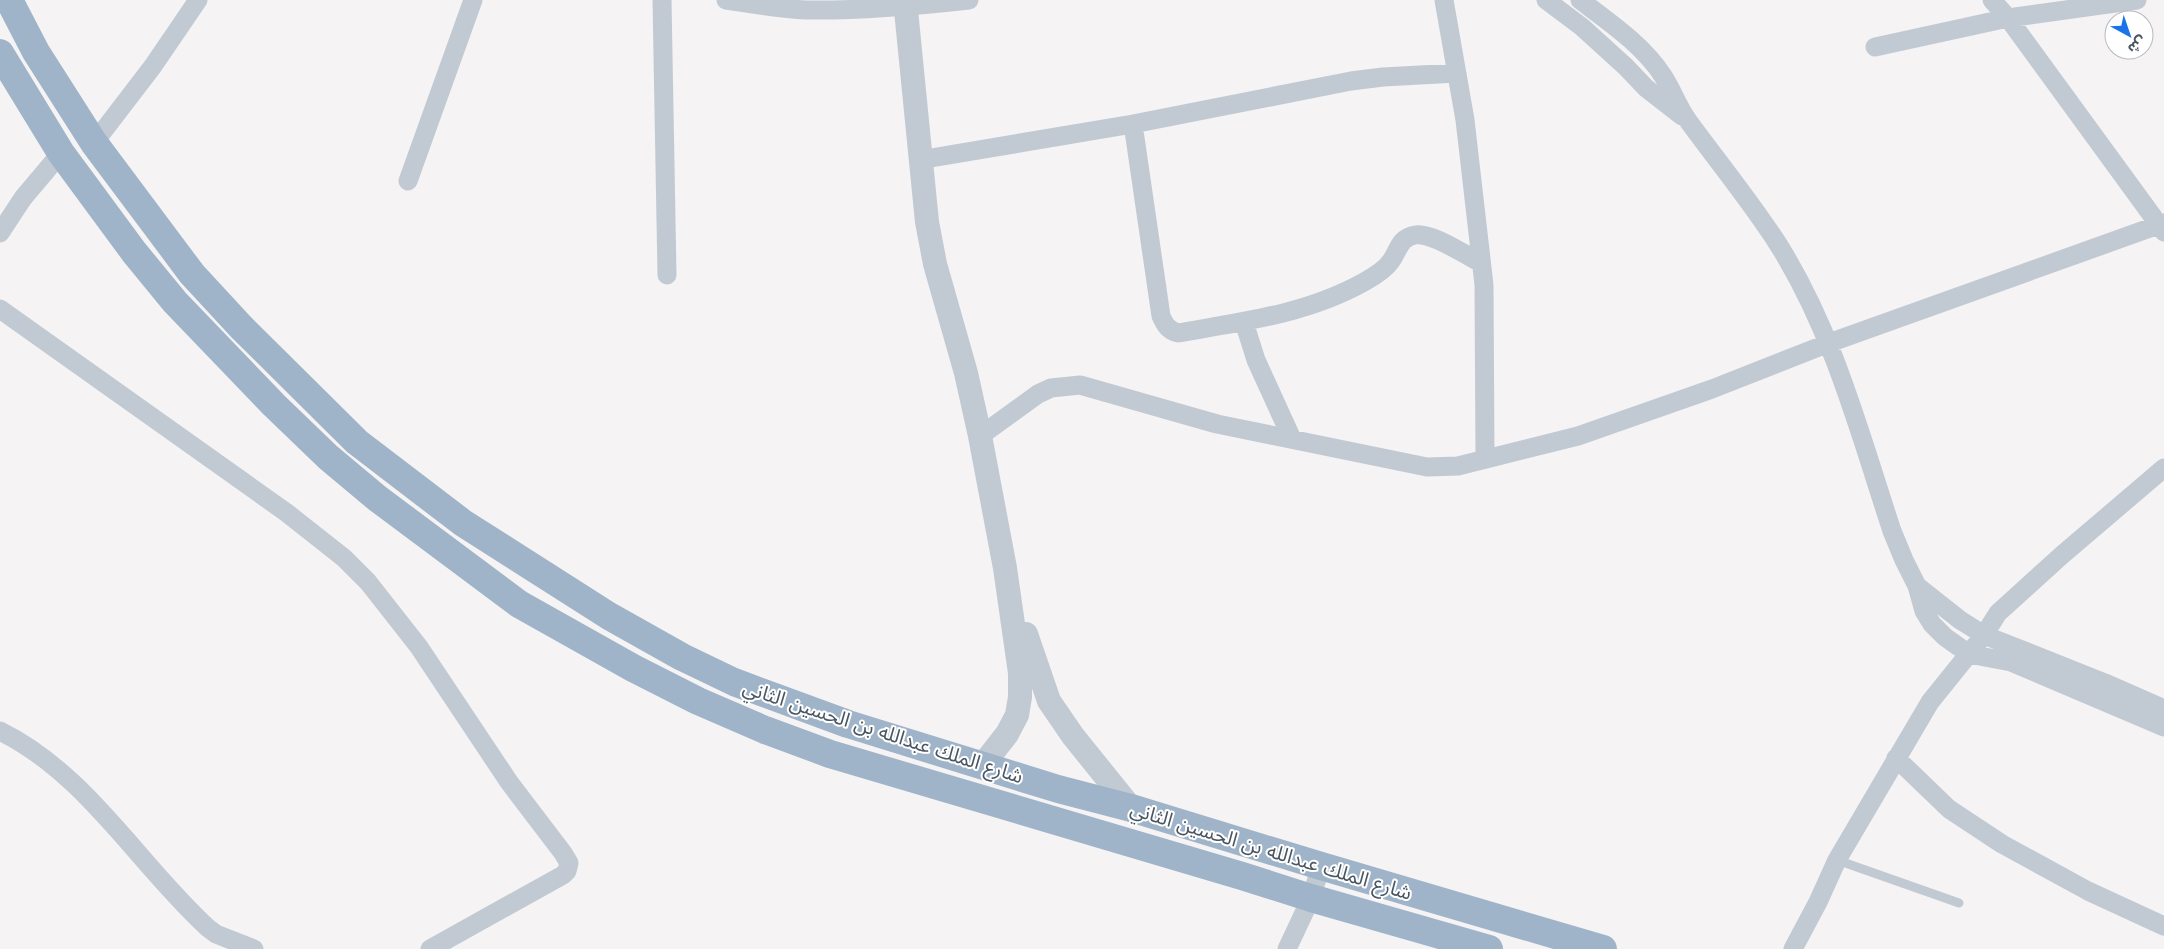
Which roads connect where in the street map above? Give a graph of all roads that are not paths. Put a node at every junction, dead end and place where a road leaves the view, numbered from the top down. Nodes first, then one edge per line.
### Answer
1 (9, 0) edge
2 (198, 0) edge
3 (473, 0) edge
4 (662, 0) edge
5 (726, 0) edge
6 (969, 0) edge
7 (1444, 0) edge
8 (1546, 0) edge
9 (1580, 0) edge
10 (1992, 0) edge
11 (2137, 0) edge
12 (905, 3) edge
13 (2008, 18) junction
14 (1875, 47) dead end
15 (0, 52) edge
16 (1457, 73) junction
17 (1687, 120) junction
18 (1133, 124) junction
19 (94, 143) junction
20 (61, 153) junction
21 (919, 160) junction
22 (408, 180) dead end
23 (2162, 227) edge
24 (0, 233) edge
25 (1481, 263) junction
26 (668, 275) dead end
27 (0, 309) edge
28 (1244, 322) junction
29 (1829, 343) junction
30 (980, 436) junction
31 (1292, 439) junction
32 (1485, 459) junction
33 (2164, 468) edge
34 (1005, 568) junction
35 (1917, 586) junction
36 (1984, 635) junction
37 (1968, 654) junction
38 (2164, 709) edge
39 (2164, 727) edge
40 (0, 731) edge
41 (1896, 758) junction
42 (982, 766) junction
43 (1131, 808) junction
44 (1837, 860) junction
45 (1321, 866) junction
46 (1311, 898) junction
47 (1959, 903) dead end
48 (2164, 926) edge
49 (254, 949) edge
50 (430, 949) edge
51 (1287, 949) edge
52 (1490, 949) edge
53 (1603, 949) edge
54 (1793, 949) edge

1 - 19 highway, شارع الملك عبدالله بن الحسين الثاني
2 - 19 street
3 - 22 street
4 - 26 street
5 - 12 street
6 - 12 street
7 - 16 street
8 - 17 street
9 - 17 street
10 - 13 street
11 - 13 street
12 - 21 street
13 - 14 street
13 - 23 street
15 - 20 highway, شارع الملك عبدالله بن الحسين الثاني
16 - 18 street
16 - 25 street
17 - 29 street
18 - 21 street
18 - 28 street
19 - 42 highway, شارع الملك عبدالله بن الحسين الثاني
20 - 24 street
20 - 46 highway, شارع الملك عبدالله بن الحسين الثاني
21 - 30 street
23 - 29 street
25 - 28 street
25 - 32 street
27 - 50 street
28 - 31 street
29 - 32 street
29 - 35 street
30 - 31 street
30 - 34 street
31 - 32 street
33 - 36 street
34 - 42 street
34 - 43 street
35 - 36 street
35 - 37 street
36 - 37 street
36 - 38 street
37 - 39 street
37 - 41 street
40 - 49 street
41 - 44 street
41 - 48 street
42 - 43 highway, شارع الملك عبدالله بن الحسين الثاني
43 - 45 highway, شارع الملك عبدالله بن الحسين الثاني
44 - 47 lane
44 - 54 street
45 - 46 street
45 - 53 highway, شارع الملك عبدالله بن الحسين الثاني
46 - 51 street
46 - 52 highway, شارع الملك عبدالله بن الحسين الثاني

